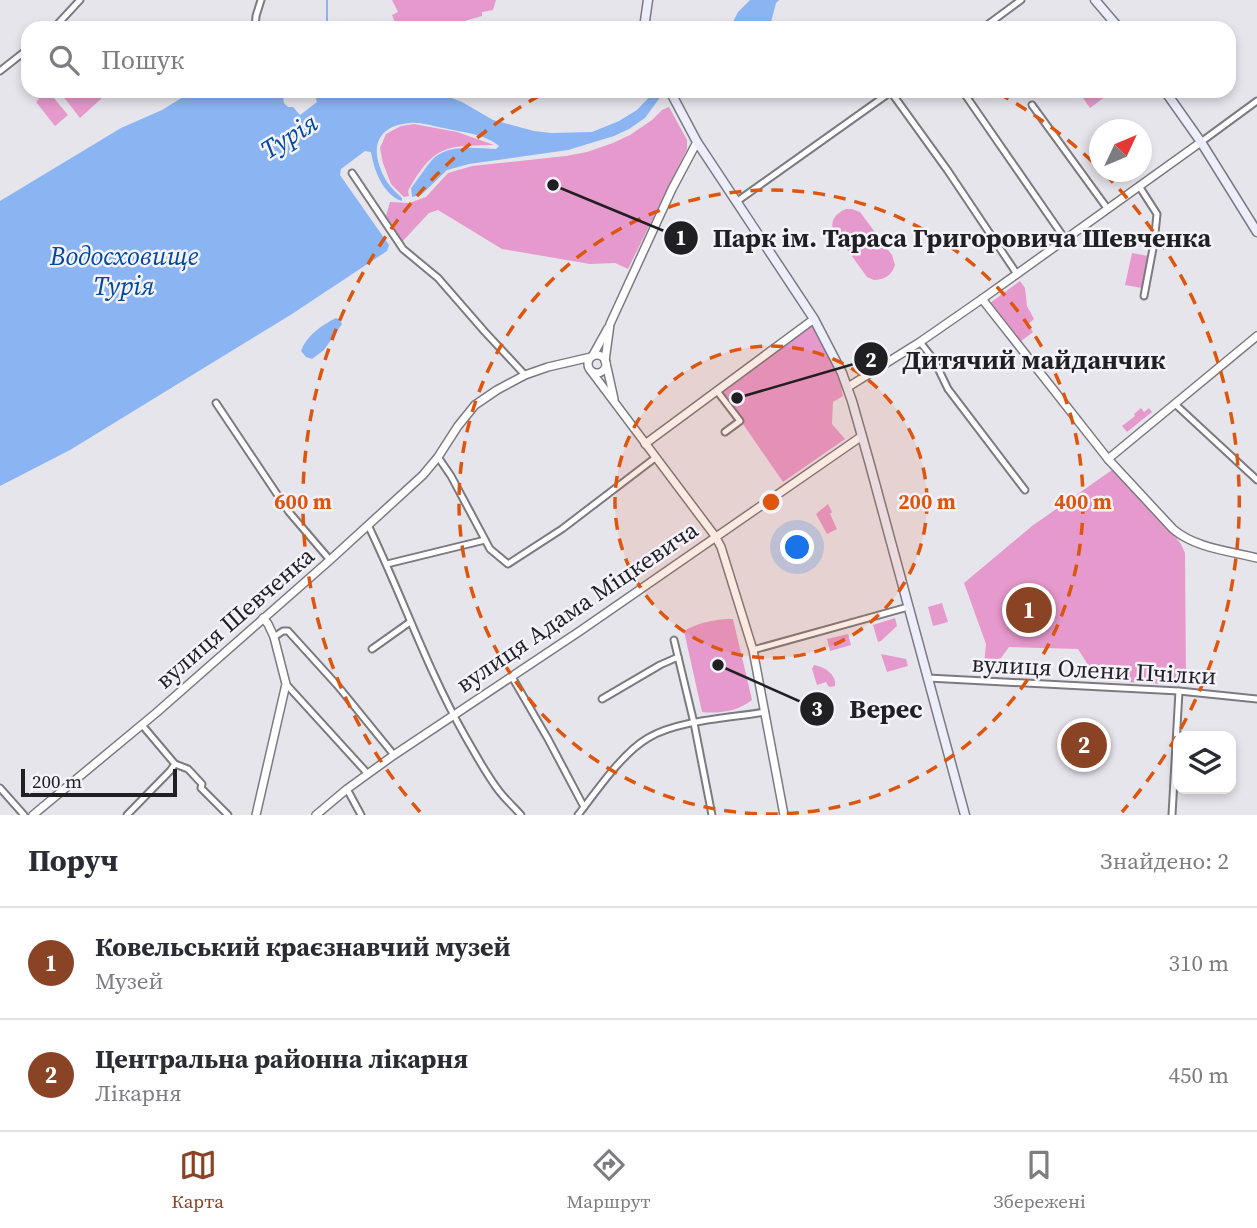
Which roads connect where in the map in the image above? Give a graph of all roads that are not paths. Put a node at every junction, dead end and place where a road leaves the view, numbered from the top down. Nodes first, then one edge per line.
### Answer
1 (80, 0) edge
2 (261, 0) edge
3 (648, 0) edge
4 (1021, 0) edge
5 (1095, 0) edge
6 (60, 21) edge
7 (256, 21) edge
8 (645, 21) edge
9 (993, 21) edge
10 (1113, 21) edge
11 (21, 54) edge
12 (0, 71) edge
13 (674, 98) edge
14 (881, 98) edge
15 (893, 98) edge
16 (966, 98) edge
17 (1170, 98) edge
18 (1257, 101) edge
19 (1032, 105) dead end
20 (697, 142) junction
21 (1201, 142) junction
22 (1191, 149) junction
23 (1208, 152) junction
24 (352, 173) dead end
25 (1139, 186) junction
26 (736, 202) junction
27 (1107, 208) junction
28 (1257, 232) edge
29 (1065, 239) junction
30 (1017, 274) junction
31 (1144, 296) dead end
32 (982, 299) junction
33 (814, 319) junction
34 (610, 324) junction
35 (1257, 336) edge
36 (920, 342) junction
37 (592, 356) junction
38 (575, 362) junction
39 (606, 362) junction
40 (590, 369) junction
41 (525, 375) junction
42 (848, 387) junction
43 (718, 391) junction
44 (615, 403) junction
45 (216, 404) dead end
46 (1175, 404) junction
47 (725, 432) dead end
48 (862, 436) junction
49 (645, 444) junction
50 (438, 457) junction
51 (655, 458) junction
52 (1108, 459) junction
53 (1257, 480) edge
54 (1025, 490) dead end
55 (368, 525) junction
56 (715, 537) junction
57 (485, 540) junction
58 (1257, 558) edge
59 (330, 560) junction
60 (387, 564) junction
61 (908, 607) junction
62 (263, 618) junction
63 (411, 622) junction
64 (274, 637) junction
65 (674, 640) dead end
66 (372, 649) dead end
67 (753, 650) junction
68 (678, 657) junction
69 (512, 677) junction
70 (928, 678) junction
71 (286, 684) junction
72 (1179, 691) junction
73 (602, 699) dead end
74 (1257, 699) edge
75 (765, 712) junction
76 (453, 715) junction
77 (694, 723) junction
78 (142, 725) junction
79 (394, 755) junction
80 (175, 764) junction
81 (368, 774) junction
82 (0, 788) edge
83 (347, 789) junction
84 (584, 807) junction
85 (24, 815) edge
86 (33, 815) edge
87 (127, 815) edge
88 (228, 815) edge
89 (256, 815) edge
90 (316, 815) edge
91 (361, 815) edge
92 (522, 815) edge
93 (578, 815) edge
94 (712, 815) edge
95 (784, 815) edge
96 (965, 815) edge
97 (1172, 815) edge

1 - 6 street
2 - 7 street
3 - 8 main road
4 - 9 street
5 - 10 main road
11 - 12 street
13 - 20 main road
14 - 26 street
15 - 30 street
16 - 29 street
17 - 21 main road
18 - 21 street
19 - 27 street
20 - 26 main road
20 - 34 street
21 - 22 street
21 - 23 main road
22 - 23 street
22 - 25 street
23 - 28 main road
24 - 41 street
25 - 27 street
25 - 31 street
26 - 33 main road
27 - 29 street
29 - 30 street
30 - 32 street
32 - 36 street
32 - 52 street
33 - 42 main road
33 - 43 street
34 - 37 street
34 - 39 street
35 - 46 street
36 - 42 street
36 - 54 street
37 - 38 street, вулиця Шевченка
37 - 39 street
37 - 40 street
38 - 40 street
38 - 41 street, вулиця Шевченка
39 - 40 street
39 - 44 street
40 - 44 street
41 - 50 street, вулиця Шевченка
42 - 48 main road
43 - 47 street
43 - 49 street
44 - 49 street
45 - 59 street
46 - 52 street
46 - 53 street
48 - 56 street, вулиця Адама Міцкевича
48 - 61 main road
49 - 51 street
50 - 55 street, вулиця Шевченка
50 - 57 street
51 - 56 street
51 - 57 street
52 - 58 street
55 - 59 street, вулиця Шевченка
55 - 60 street
56 - 67 street
56 - 69 street, вулиця Адама Міцкевича
57 - 60 street
59 - 62 street, вулиця Шевченка
60 - 63 street
61 - 67 street
61 - 70 main road
62 - 64 street
62 - 78 street, вулиця Шевченка
63 - 66 street
63 - 76 street
64 - 71 street
64 - 79 street
65 - 68 street
67 - 75 street
68 - 73 street
68 - 77 street
69 - 76 street, вулиця Адама Міцкевича
69 - 84 street
70 - 72 street, вулиця Олени Пчілки
70 - 96 main road
71 - 81 street
71 - 89 street
72 - 74 street, вулиця Олени Пчілки
72 - 97 street
75 - 77 street
75 - 95 street
76 - 79 street, вулиця Адама Міцкевича
76 - 92 street
77 - 84 street
77 - 94 street
78 - 80 street
78 - 86 street, вулиця Шевченка
79 - 81 street, вулиця Адама Міцкевича
80 - 87 street
80 - 88 street
81 - 83 street, вулиця Адама Міцкевича
82 - 85 street
83 - 90 street, вулиця Адама Міцкевича
83 - 91 street
84 - 93 street

